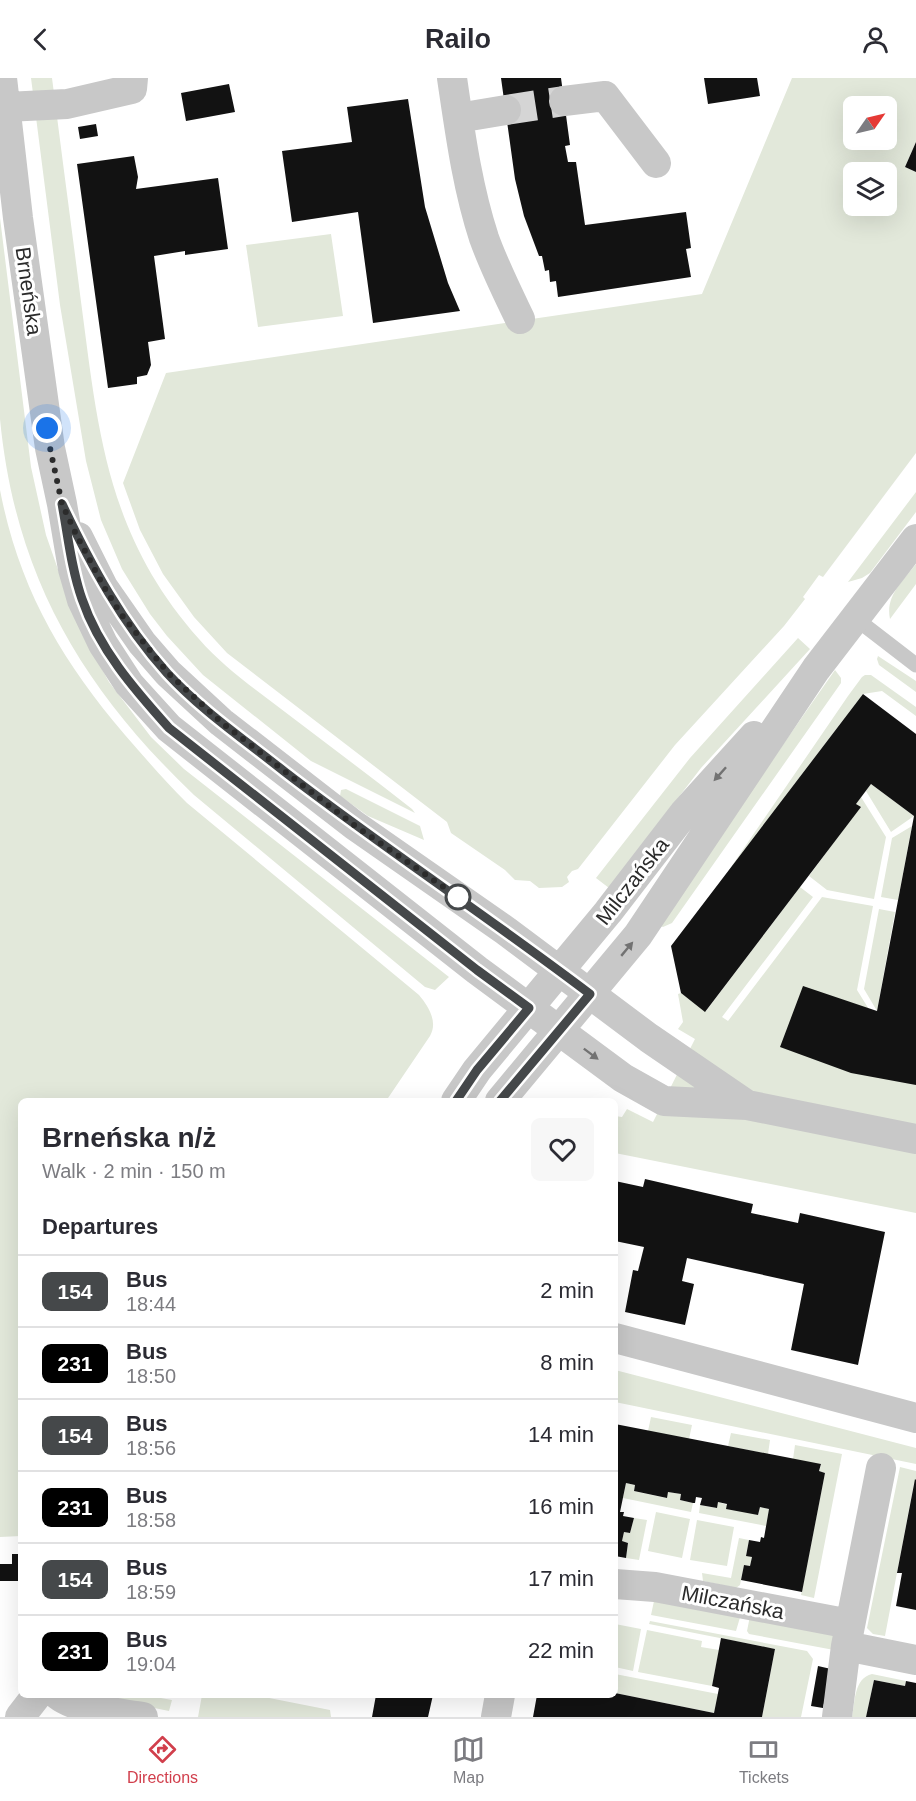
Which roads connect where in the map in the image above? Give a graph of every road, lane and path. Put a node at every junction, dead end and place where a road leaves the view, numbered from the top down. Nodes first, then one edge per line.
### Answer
1 (132, 78) edge
2 (452, 78) edge
3 (4, 92) edge
4 (564, 101) tunnel mouth
5 (506, 110) tunnel mouth
6 (458, 118) junction
7 (656, 163) dead end
8 (520, 319) dead end
9 (62, 504) junction
10 (916, 539) edge
11 (855, 618) junction
12 (916, 665) edge
13 (816, 669) junction
14 (559, 971) junction
15 (590, 994) junction
16 (529, 1008) junction
17 (558, 1031) junction
18 (458, 1098) edge
19 (502, 1098) edge
20 (747, 1105) junction
21 (916, 1139) edge
22 (618, 1339) edge
23 (916, 1418) edge
24 (881, 1468) dead end
25 (618, 1584) edge
26 (848, 1635) junction
27 (916, 1660) edge
28 (35, 1698) edge
29 (62, 1698) edge
30 (499, 1698) edge
31 (20, 1717) edge
32 (143, 1717) edge
33 (496, 1717) edge
34 (837, 1717) edge

1 - 3 street
2 - 6 street
3 - 9 street, Brneńska
4 - 7 street
5 - 6 street
6 - 8 street
9 - 14 street, Brneńska
9 - 16 street, Brneńska
10 - 11 street, Milczańska
11 - 12 lane
11 - 13 street, Milczańska
13 -> 14 street, Milczańska
15 -> 13 street, Milczańska
14 - 15 street, Brneńska
14 - 16 street, Milczańska
15 - 17 street, Milczańska
15 - 20 street, Brneńska
16 - 17 street, Brneńska
16 - 18 street, Milczańska
17 - 19 street, Milczańska
17 -> 20 street, Brneńska
20 - 21 street
22 - 23 street
24 - 26 street
25 - 26 street, Milczańska
26 - 27 street, Milczańska
26 - 34 street
28 - 31 street
29 - 32 street
30 - 33 street

